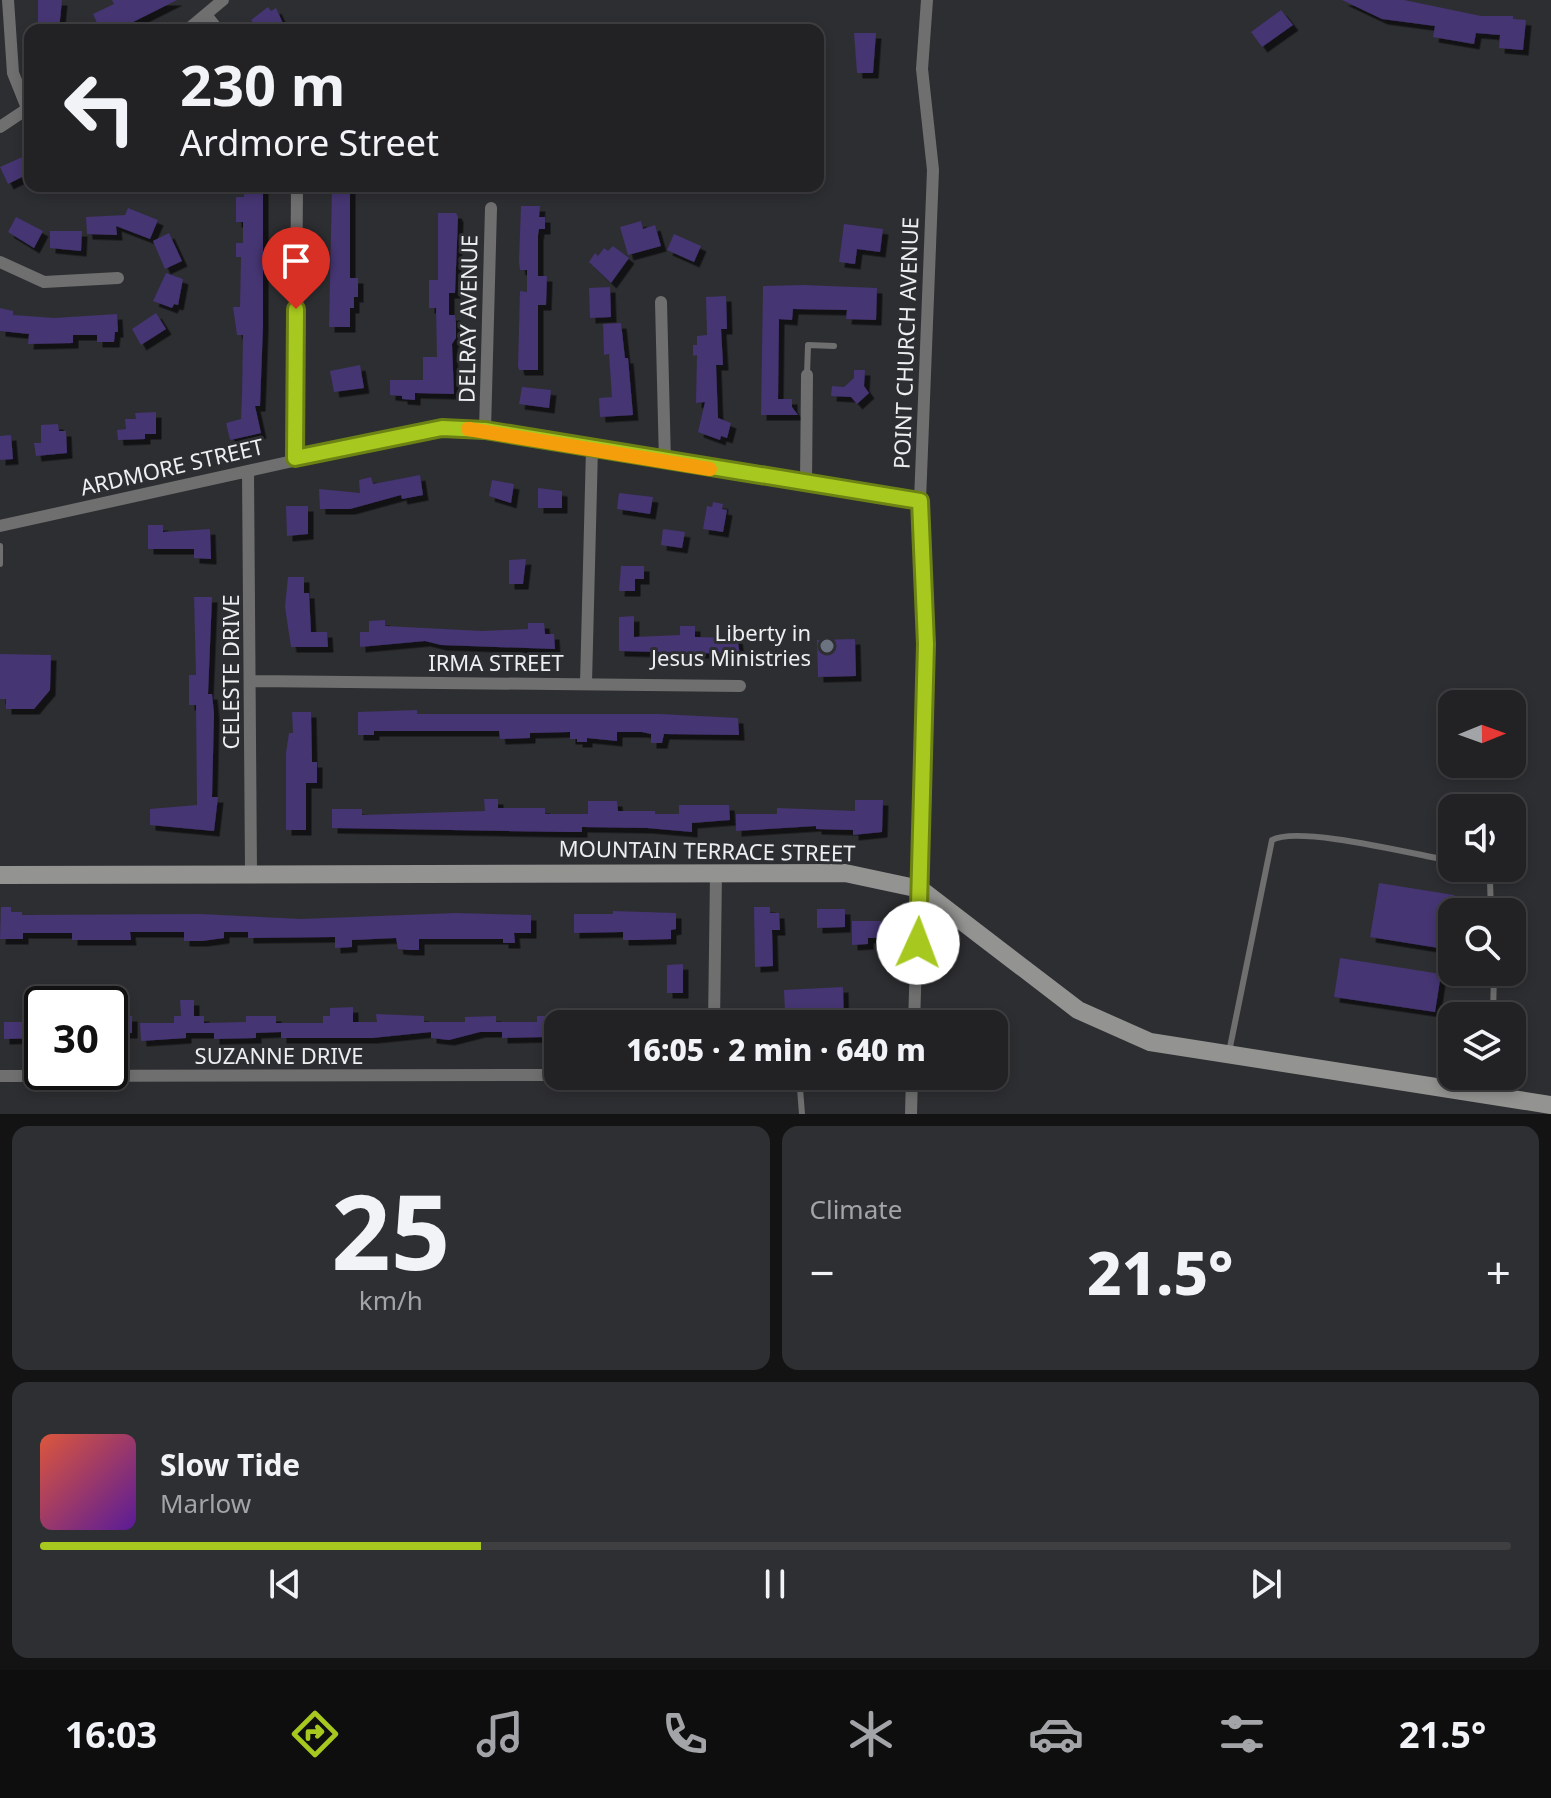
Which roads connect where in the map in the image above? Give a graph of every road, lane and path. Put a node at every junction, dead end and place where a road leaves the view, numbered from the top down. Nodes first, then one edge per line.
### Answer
1 (8, 0) edge
2 (223, 0) edge
3 (927, 0) edge
4 (207, 16) junction
5 (196, 24) edge
6 (213, 24) edge
7 (24, 97) edge
8 (24, 111) edge
9 (0, 127) edge
10 (297, 192) edge
11 (491, 208) dead end
12 (0, 262) edge
13 (118, 278) dead end
14 (661, 302) dead end
15 (834, 346) dead end
16 (807, 375) joint
17 (485, 430) junction
18 (592, 448) junction
19 (295, 458) junction
20 (665, 462) junction
21 (248, 472) junction
22 (806, 483) junction
23 (920, 501) junction
24 (0, 526) edge
25 (0, 546) edge
26 (0, 564) edge
27 (252, 681) junction
28 (586, 683) junction
29 (740, 686) dead end
30 (1438, 859) edge
31 (251, 872) junction
32 (716, 873) junction
33 (0, 875) edge
34 (920, 889) junction
35 (714, 1010) edge
36 (915, 1010) edge
37 (1229, 1054) junction
38 (544, 1075) edge
39 (0, 1076) edge
40 (1438, 1080) edge
41 (800, 1090) edge
42 (912, 1090) edge
43 (1498, 1090) edge
44 (1551, 1105) edge
45 (802, 1114) edge
46 (911, 1114) edge

1 - 7 street
2 - 4 street
3 - 23 street, POINT CHURCH AVENUE
4 - 5 street
4 - 6 street
8 - 9 street
10 - 19 street
11 - 17 street, DELRAY AVENUE
12 - 13 street
14 - 20 street
15 - 16 lane
16 - 22 street
17 - 18 street, ARDMORE STREET
17 - 19 street, ARDMORE STREET
18 - 20 street, ARDMORE STREET
18 - 28 street
19 - 21 street, ARDMORE STREET
20 - 22 street, ARDMORE STREET
21 - 24 street, ARDMORE STREET
21 - 27 street, CELESTE DRIVE
22 - 23 street, ARDMORE STREET
23 - 34 street, POINT CHURCH AVENUE
25 - 26 lane
27 - 28 street, IRMA STREET
27 - 31 street, CELESTE DRIVE
28 - 29 street, IRMA STREET
30 - 37 lane
31 - 32 street, MOUNTAIN TERRACE STREET
31 - 33 street, MOUNTAIN TERRACE STREET
32 - 34 street, MOUNTAIN TERRACE STREET
32 - 35 street
34 - 36 street, POINT CHURCH AVENUE
34 - 37 street, MOUNTAIN TERRACE STREET
37 - 40 street, MOUNTAIN TERRACE STREET
38 - 39 street, SUZANNE DRIVE
41 - 45 lane
42 - 46 street
43 - 44 street, MOUNTAIN TERRACE STREET

